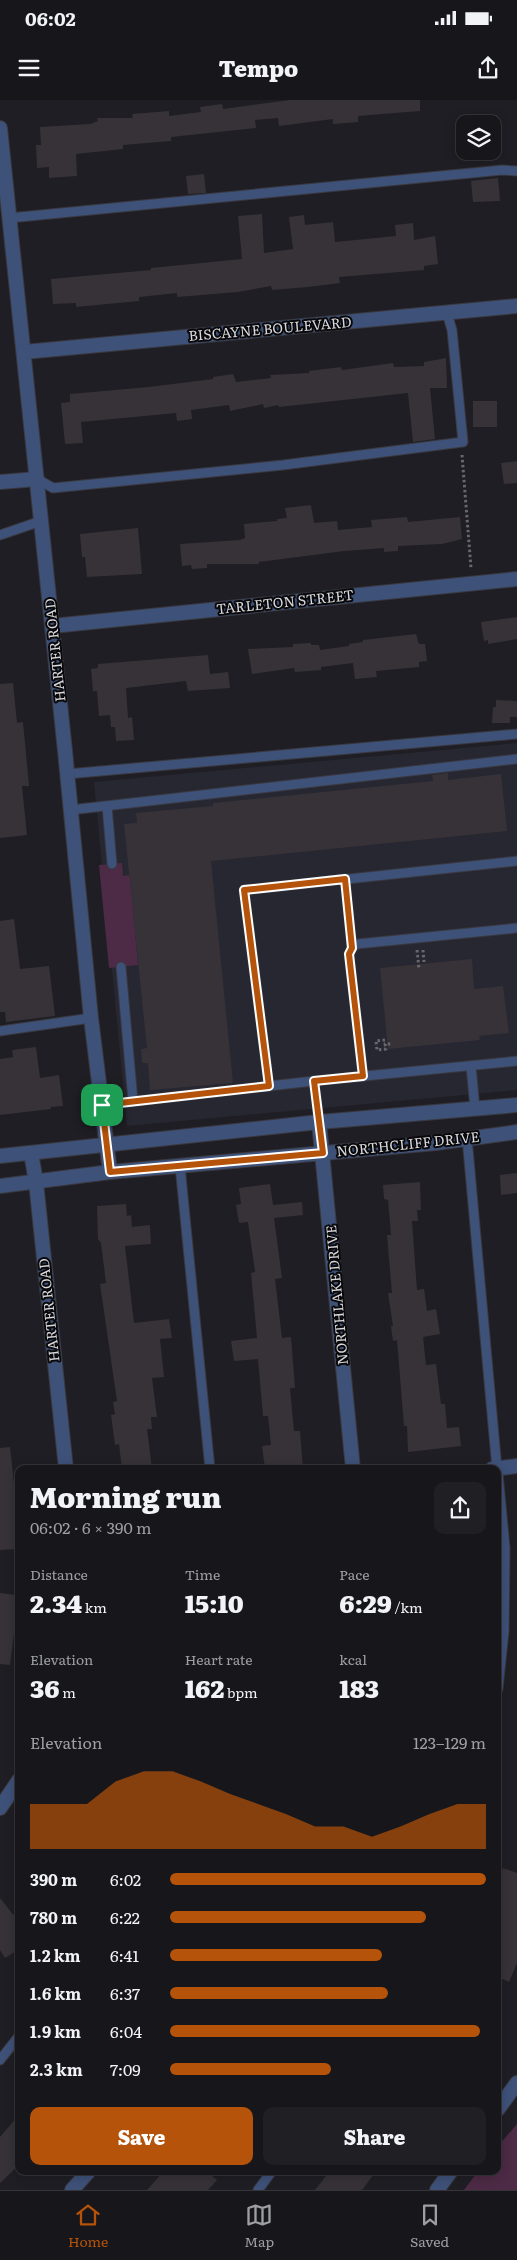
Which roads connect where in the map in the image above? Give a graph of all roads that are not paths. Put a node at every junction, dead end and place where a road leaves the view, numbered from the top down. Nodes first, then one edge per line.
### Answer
1 (0, 128) edge
2 (517, 171) edge
3 (9, 218) junction
4 (517, 306) edge
5 (447, 313) junction
6 (24, 352) junction
7 (37, 479) junction
8 (0, 482) edge
9 (41, 521) junction
10 (0, 535) edge
11 (517, 579) edge
12 (52, 626) junction
13 (517, 734) edge
14 (517, 759) edge
15 (67, 774) junction
16 (107, 806) junction
17 (70, 810) junction
18 (517, 861) edge
19 (112, 864) dead end
20 (345, 879) junction
21 (517, 928) edge
22 (352, 948) junction
23 (121, 967) dead end
24 (91, 1018) junction
25 (0, 1031) edge
26 (517, 1061) edge
27 (471, 1066) junction
28 (363, 1076) junction
29 (314, 1081) junction
30 (269, 1086) junction
31 (134, 1101) junction
32 (102, 1105) junction
33 (517, 1105) edge
34 (475, 1109) junction
35 (319, 1122) junction
36 (517, 1132) edge
37 (467, 1138) junction
38 (106, 1144) junction
39 (31, 1152) junction
40 (323, 1153) junction
41 (0, 1156) edge
42 (180, 1166) junction
43 (110, 1172) junction
44 (36, 1182) junction
45 (0, 1186) edge
46 (66, 1465) edge
47 (210, 1465) edge
48 (354, 1465) edge
49 (496, 1465) edge
50 (517, 1466) edge
51 (501, 1469) edge
52 (501, 1513) edge
53 (501, 1660) edge
54 (15, 1786) edge
55 (0, 1808) edge
56 (15, 2041) edge
57 (0, 2060) edge
58 (517, 2083) edge
59 (501, 2105) edge
60 (85, 2175) edge
61 (269, 2175) edge
62 (448, 2175) edge
63 (72, 2190) edge
64 (258, 2190) edge
65 (437, 2190) edge

1 - 3 street, HARTER ROAD
2 - 3 lane
3 - 6 street, HARTER ROAD
4 - 5 street, BISCAYNE BOULEVARD
5 - 6 street, BISCAYNE BOULEVARD
5 - 7 lane
6 - 7 street, HARTER ROAD
7 - 8 street
7 - 9 street, HARTER ROAD
9 - 10 lane
9 - 12 street, HARTER ROAD
11 - 12 street, TARLETON STREET
12 - 15 street, HARTER ROAD
13 - 15 lane
14 - 16 lane
15 - 17 street, HARTER ROAD
16 - 17 lane
16 - 19 lane
17 - 24 street, HARTER ROAD
18 - 20 lane
20 - 22 lane
20 - 30 lane
21 - 22 lane
22 - 28 lane
23 - 31 lane
24 - 25 lane
24 - 32 street, HARTER ROAD
26 - 27 lane
27 - 28 lane
27 - 34 lane
28 - 29 lane
29 - 30 lane
29 - 35 lane
30 - 31 lane
31 - 32 lane
32 - 38 street, HARTER ROAD
33 - 34 street, NORTHCLIFF DRIVE
34 - 35 street, NORTHCLIFF DRIVE
35 - 38 street, NORTHCLIFF DRIVE
35 - 40 street, NORTHLAKE DRIVE
36 - 37 street, NORTHCLIFF DRIVE
37 - 40 street, NORTHCLIFF DRIVE
37 - 49 lane
38 - 39 street, NORTHCLIFF DRIVE
38 - 43 street, HARTER ROAD
39 - 41 street, NORTHCLIFF DRIVE
39 - 44 street, HARTER ROAD
40 - 42 street, NORTHCLIFF DRIVE
40 - 48 street, NORTHLAKE DRIVE
42 - 43 street, NORTHCLIFF DRIVE
42 - 47 lane
43 - 44 street, NORTHCLIFF DRIVE
44 - 45 street, NORTHCLIFF DRIVE
44 - 46 street, HARTER ROAD
50 - 51 street
52 - 53 lane
54 - 55 street
56 - 57 lane
58 - 59 street
60 - 63 street
61 - 64 lane
62 - 65 street

